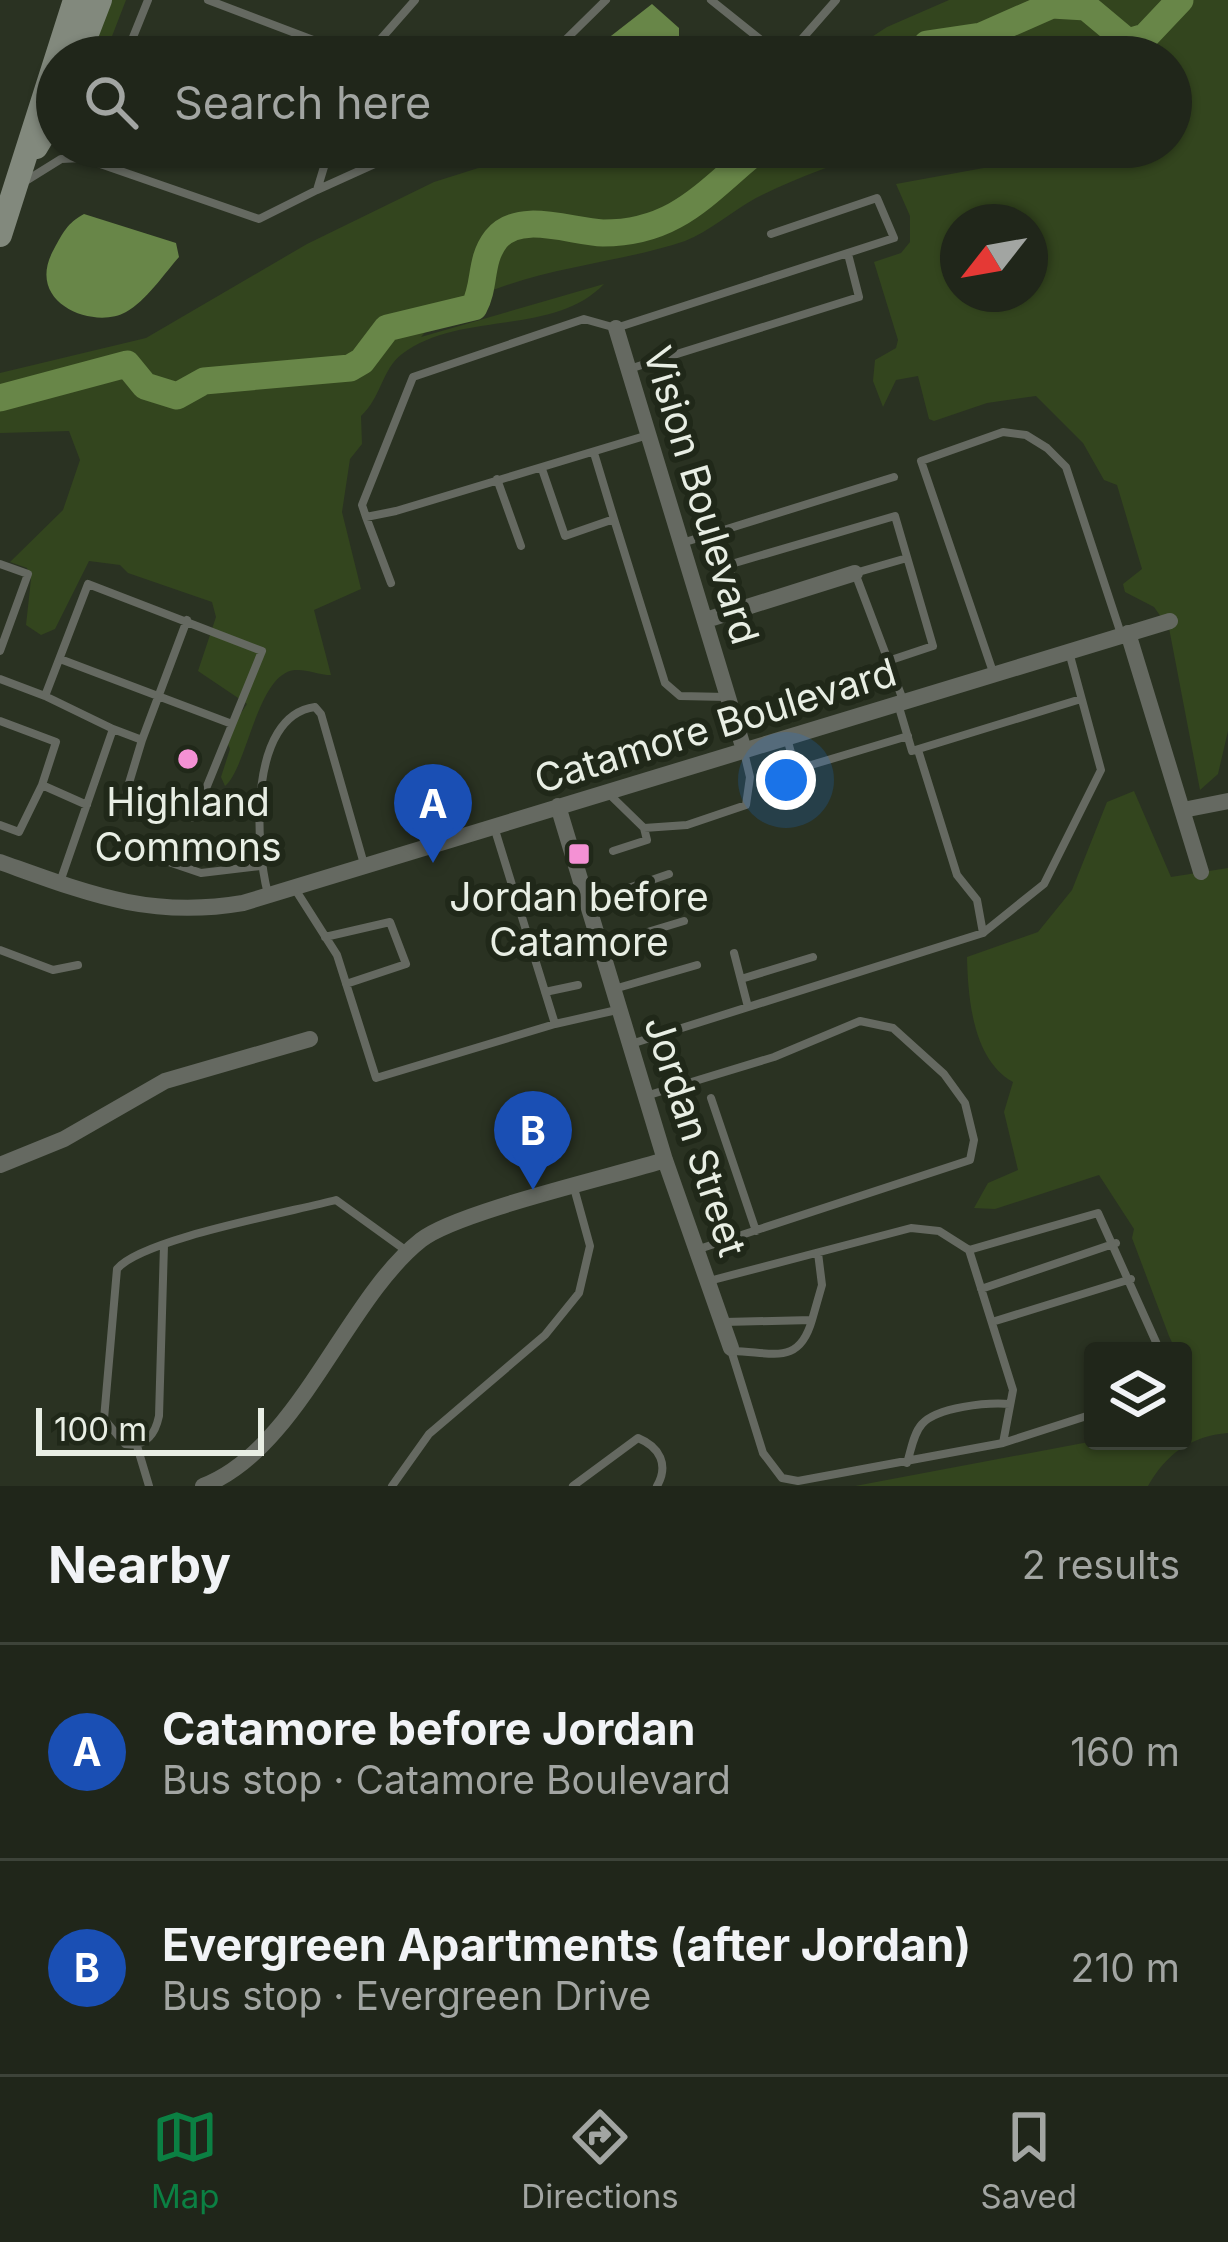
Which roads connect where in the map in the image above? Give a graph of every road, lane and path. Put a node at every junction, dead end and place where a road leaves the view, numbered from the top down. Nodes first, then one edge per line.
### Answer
1 (75, 0) edge
2 (100, 0) edge
3 (148, 0) edge
4 (208, 0) edge
5 (415, 0) edge
6 (606, 0) edge
7 (711, 0) edge
8 (836, 0) edge
9 (63, 36) edge
10 (86, 36) edge
11 (133, 36) edge
12 (305, 36) edge
13 (382, 36) edge
14 (569, 36) edge
15 (756, 36) edge
16 (804, 36) edge
17 (36, 120) edge
18 (39, 168) edge
19 (112, 168) edge
20 (324, 168) edge
21 (366, 168) edge
22 (22, 175) junction
23 (317, 190) junction
24 (0, 233) edge
25 (770, 234) dead end
26 (848, 254) junction
27 (616, 328) junction
28 (628, 369) junction
29 (648, 435) junction
30 (594, 453) junction
31 (542, 470) junction
32 (894, 477) dead end
33 (497, 478) junction
34 (366, 517) junction
35 (614, 519) junction
36 (680, 544) junction
37 (521, 546) dead end
38 (907, 557) junction
39 (0, 564) edge
40 (855, 573) junction
41 (391, 583) dead end
42 (741, 609) junction
43 (187, 620) junction
44 (706, 620) junction
45 (1171, 621) dead end
46 (1125, 634) junction
47 (1, 644) edge
48 (1069, 652) junction
49 (59, 658) junction
50 (888, 661) junction
51 (994, 675) junction
52 (0, 679) edge
53 (45, 696) junction
54 (158, 696) junction
55 (729, 698) junction
56 (1082, 699) junction
57 (901, 703) junction
58 (0, 721) edge
59 (232, 724) junction
60 (113, 729) junction
61 (908, 736) junction
62 (787, 737) junction
63 (142, 740) junction
64 (918, 749) junction
65 (744, 750) junction
66 (42, 785) junction
67 (607, 792) junction
68 (1228, 801) edge
69 (87, 805) junction
70 (558, 806) junction
71 (1183, 810) junction
72 (0, 825) edge
73 (494, 826) junction
74 (644, 828) junction
75 (613, 851) dead end
76 (148, 855) dead end
77 (0, 862) edge
78 (364, 864) junction
79 (261, 866) junction
80 (1201, 872) dead end
81 (669, 874) dead end
82 (60, 884) junction
83 (294, 886) junction
84 (269, 895) junction
85 (550, 896) dead end
86 (587, 902) junction
87 (519, 906) junction
88 (684, 921) dead end
89 (983, 933) junction
90 (325, 937) junction
91 (562, 940) dead end
92 (600, 946) junction
93 (532, 949) junction
94 (0, 950) edge
95 (734, 953) dead end
96 (812, 957) dead end
97 (78, 965) dead end
98 (698, 965) dead end
99 (741, 979) junction
100 (346, 984) junction
101 (578, 985) dead end
102 (613, 990) junction
103 (545, 992) junction
104 (748, 1007) junction
105 (619, 1009) junction
106 (555, 1024) junction
107 (310, 1040) dead end
108 (629, 1044) junction
109 (645, 1096) junction
110 (711, 1098) dead end
111 (665, 1160) junction
112 (0, 1166) edge
113 (574, 1188) junction
114 (756, 1231) junction
115 (1116, 1243) junction
116 (164, 1244) junction
117 (698, 1250) junction
118 (969, 1250) junction
119 (818, 1252) junction
120 (409, 1253) junction
121 (1131, 1279) junction
122 (709, 1281) junction
123 (981, 1289) junction
124 (812, 1320) junction
125 (722, 1322) junction
126 (992, 1322) junction
127 (1156, 1342) edge
128 (731, 1350) junction
129 (1010, 1404) junction
130 (1084, 1417) edge
131 (1003, 1442) junction
132 (137, 1446) junction
133 (907, 1462) junction
134 (149, 1486) edge
135 (203, 1486) edge
136 (392, 1486) edge
137 (573, 1486) edge
138 (657, 1486) edge

1 - 9 main road
2 - 10 main road
3 - 11 lane
4 - 12 lane
5 - 13 lane
6 - 14 lane
7 - 15 lane
8 - 16 lane
17 - 22 main road
18 - 22 lane
19 - 23 lane
20 - 23 lane
21 - 23 lane
22 - 24 main road
25 - 26 lane
26 - 27 lane
26 - 28 lane
27 - 28 street, Vision Boulevard
27 - 34 lane
28 - 29 street, Vision Boulevard
29 - 30 lane
29 - 36 street, Vision Boulevard
30 - 31 lane
30 - 35 lane
31 - 33 lane
31 - 35 lane
32 - 36 lane
33 - 34 lane
33 - 37 lane
34 - 41 lane
35 - 55 lane
36 - 44 street, Vision Boulevard
38 - 40 lane
38 - 42 lane
38 - 50 lane
39 - 47 lane
40 - 42 street
40 - 50 lane
42 - 44 street
43 - 49 lane
43 - 54 lane
43 - 59 lane
44 - 55 street, Vision Boulevard
45 - 46 street, Catamore Boulevard
46 - 48 street, Catamore Boulevard
46 - 51 lane
46 - 71 street
48 - 51 street, Catamore Boulevard
48 - 56 lane
49 - 53 lane
49 - 54 lane
50 - 57 lane
51 - 57 street, Catamore Boulevard
52 - 53 lane
53 - 60 lane
54 - 59 lane
54 - 63 lane
55 - 65 street, Vision Boulevard
56 - 64 lane
56 - 89 lane
57 - 61 lane
57 - 62 street, Catamore Boulevard
58 - 66 lane
59 - 63 lane
60 - 63 lane
60 - 69 lane
61 - 62 lane
61 - 64 lane
62 - 65 street, Catamore Boulevard
64 - 89 lane
65 - 67 street, Catamore Boulevard
65 - 74 lane
66 - 69 lane
66 - 72 lane
67 - 70 street, Catamore Boulevard
67 - 74 lane
68 - 71 street
69 - 82 lane
70 - 73 street, Catamore Boulevard
70 - 86 street, Jordan Street
71 - 80 street
73 - 78 street, Catamore Boulevard
73 - 87 lane
74 - 75 lane
76 - 79 lane
77 - 82 street, Catamore Boulevard
78 - 79 lane
78 - 83 street, Catamore Boulevard
79 - 84 lane
81 - 86 lane
82 - 84 street, Catamore Boulevard
83 - 84 street, Catamore Boulevard
83 - 90 lane
85 - 87 lane
86 - 92 street, Jordan Street
87 - 93 lane
88 - 92 lane
89 - 104 lane
90 - 100 lane
90 - 100 lane
91 - 93 lane
92 - 102 street, Jordan Street
93 - 103 lane
94 - 97 lane
95 - 99 lane
96 - 99 lane
98 - 102 lane
99 - 104 lane
100 - 106 lane
101 - 103 lane
102 - 105 street, Jordan Street
103 - 106 lane
104 - 108 lane
105 - 106 lane
105 - 108 street, Jordan Street
107 - 112 street
108 - 109 street, Jordan Street
109 - 111 street, Jordan Street
109 - 114 lane
110 - 114 lane
111 - 113 street
111 - 117 street, Jordan Street
113 - 120 street
113 - 136 lane
114 - 117 lane
115 - 118 lane
115 - 121 lane
115 - 123 lane
116 - 120 lane
116 - 132 lane
116 - 132 lane
117 - 122 street, Jordan Street
118 - 119 lane
118 - 123 lane
119 - 122 lane
119 - 124 lane
120 - 135 street
121 - 126 lane
121 - 127 lane
122 - 125 street, Jordan Street
123 - 126 lane
124 - 125 lane
124 - 128 lane
125 - 128 street, Jordan Street
126 - 129 lane
128 - 133 lane
129 - 131 lane
129 - 133 lane
130 - 131 lane
131 - 133 lane
132 - 134 lane
137 - 138 lane

